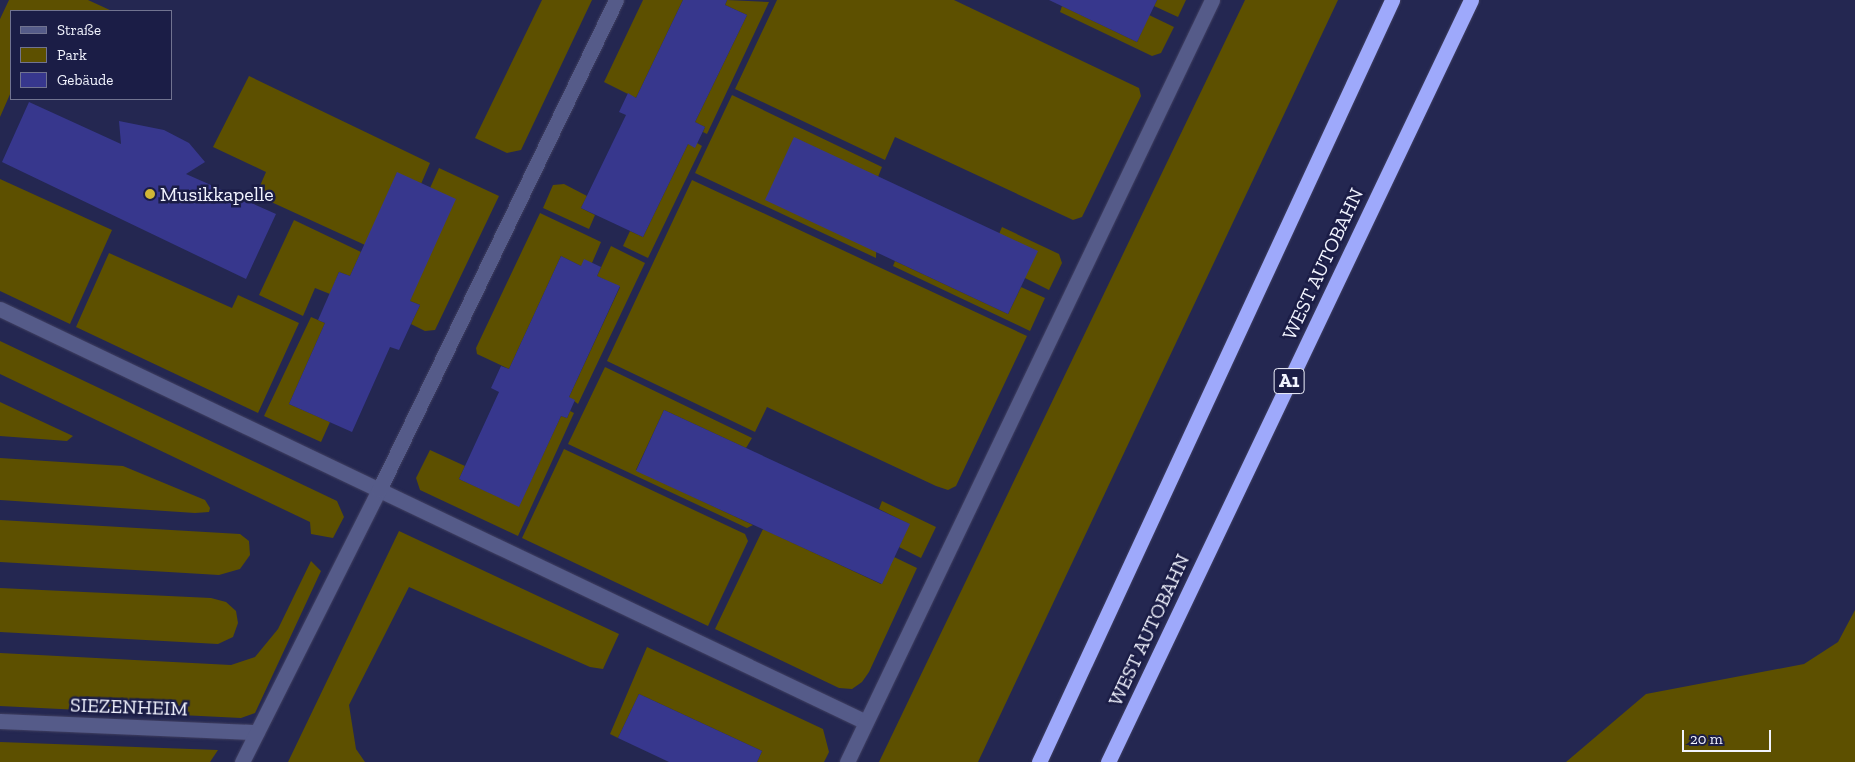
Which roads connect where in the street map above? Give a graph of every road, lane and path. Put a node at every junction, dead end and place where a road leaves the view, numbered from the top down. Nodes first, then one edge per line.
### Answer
1 (616, 0) edge
2 (1212, 0) edge
3 (1392, 0) edge
4 (1471, 0) edge
5 (0, 309) edge
6 (379, 490) junction
7 (0, 722) edge
8 (866, 722) junction
9 (257, 732) junction
10 (242, 762) edge
11 (848, 762) edge
12 (1039, 762) edge
13 (1108, 762) edge

1 - 6 lane
2 - 8 lane
3 - 12 highway
4 - 13 highway, WEST AUTOBAHN / A1
5 - 6 lane
6 - 8 lane
6 - 9 lane
7 - 9 lane, SIEZENHEIM
8 - 11 lane
9 - 10 lane

